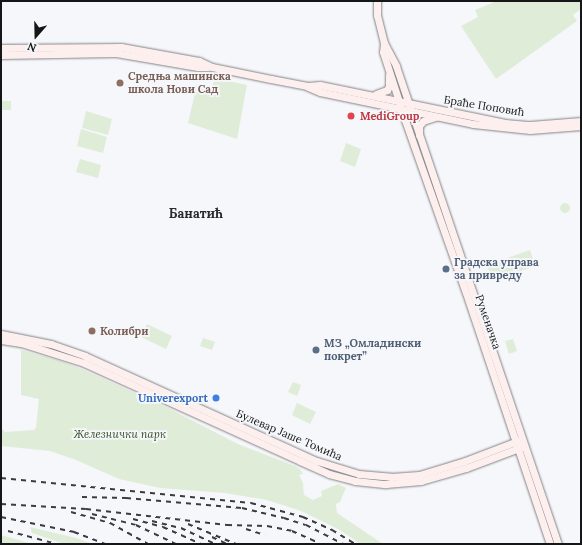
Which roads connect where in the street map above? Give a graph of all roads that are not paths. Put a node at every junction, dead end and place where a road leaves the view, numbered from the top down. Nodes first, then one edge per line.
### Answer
1 (377, 1) edge
2 (384, 43) junction
3 (1, 48) edge
4 (1, 55) edge
5 (212, 67) junction
6 (389, 69) junction
7 (307, 86) junction
8 (370, 95) junction
9 (400, 105) junction
10 (409, 107) junction
11 (437, 116) junction
12 (581, 121) edge
13 (581, 126) edge
14 (418, 135) junction
15 (1, 334) edge
16 (1, 340) edge
17 (520, 444) junction
18 (550, 544) edge
19 (558, 544) edge

1 - 2 street
2 - 6 street, Руменачка
2 - 10 street, Руменачка
3 - 5 street
4 - 5 street
5 - 7 street
6 - 8 street
6 - 9 street, Руменачка
7 - 8 street
7 - 9 street
8 - 9 street
9 - 10 street
9 - 17 street, Руменачка
10 - 11 street, Браће Поповић
10 - 12 street, Браће Поповић
10 - 14 street, Руменачка
11 - 13 street, Браће Поповић
11 - 14 street
14 - 17 street, Руменачка
15 - 17 street, Булевар Јаше Томића
16 - 17 street, Булевар Јаше Томића
17 - 18 street, Руменачка
17 - 19 street, Руменачка

